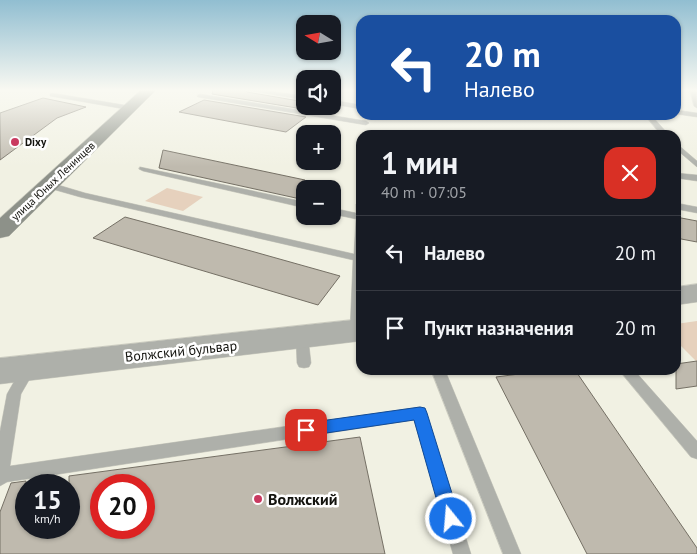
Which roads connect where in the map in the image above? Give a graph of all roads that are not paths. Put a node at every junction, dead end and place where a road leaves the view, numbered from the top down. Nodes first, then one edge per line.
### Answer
1 (122, 116) edge
2 (322, 116) edge
3 (651, 120) edge
4 (366, 123) edge
5 (661, 130) edge
6 (681, 150) edge
7 (697, 164) edge
8 (143, 169) dead end
9 (681, 175) edge
10 (697, 178) edge
11 (48, 185) junction
12 (296, 203) edge
13 (681, 207) edge
14 (697, 210) edge
15 (341, 213) edge
16 (356, 216) edge
17 (0, 231) edge
18 (356, 258) edge
19 (697, 294) edge
20 (681, 296) edge
21 (356, 331) edge
22 (14, 369) edge
23 (440, 375) edge
24 (630, 375) edge
25 (697, 452) edge
26 (1, 476) edge
27 (462, 554) edge
28 (512, 554) edge

1 - 11 main road, улица Юных Ленинцев
2 - 4 lane
3 - 5 lane
6 - 7 lane
8 - 12 lane
9 - 10 lane
11 - 17 main road, улица Юных Ленинцев
11 - 18 lane
13 - 14 lane
15 - 16 lane
19 - 20 street
21 - 22 street, Волжский бульвар
22 - 26 lane
23 - 28 lane
24 - 25 lane
26 - 27 lane

